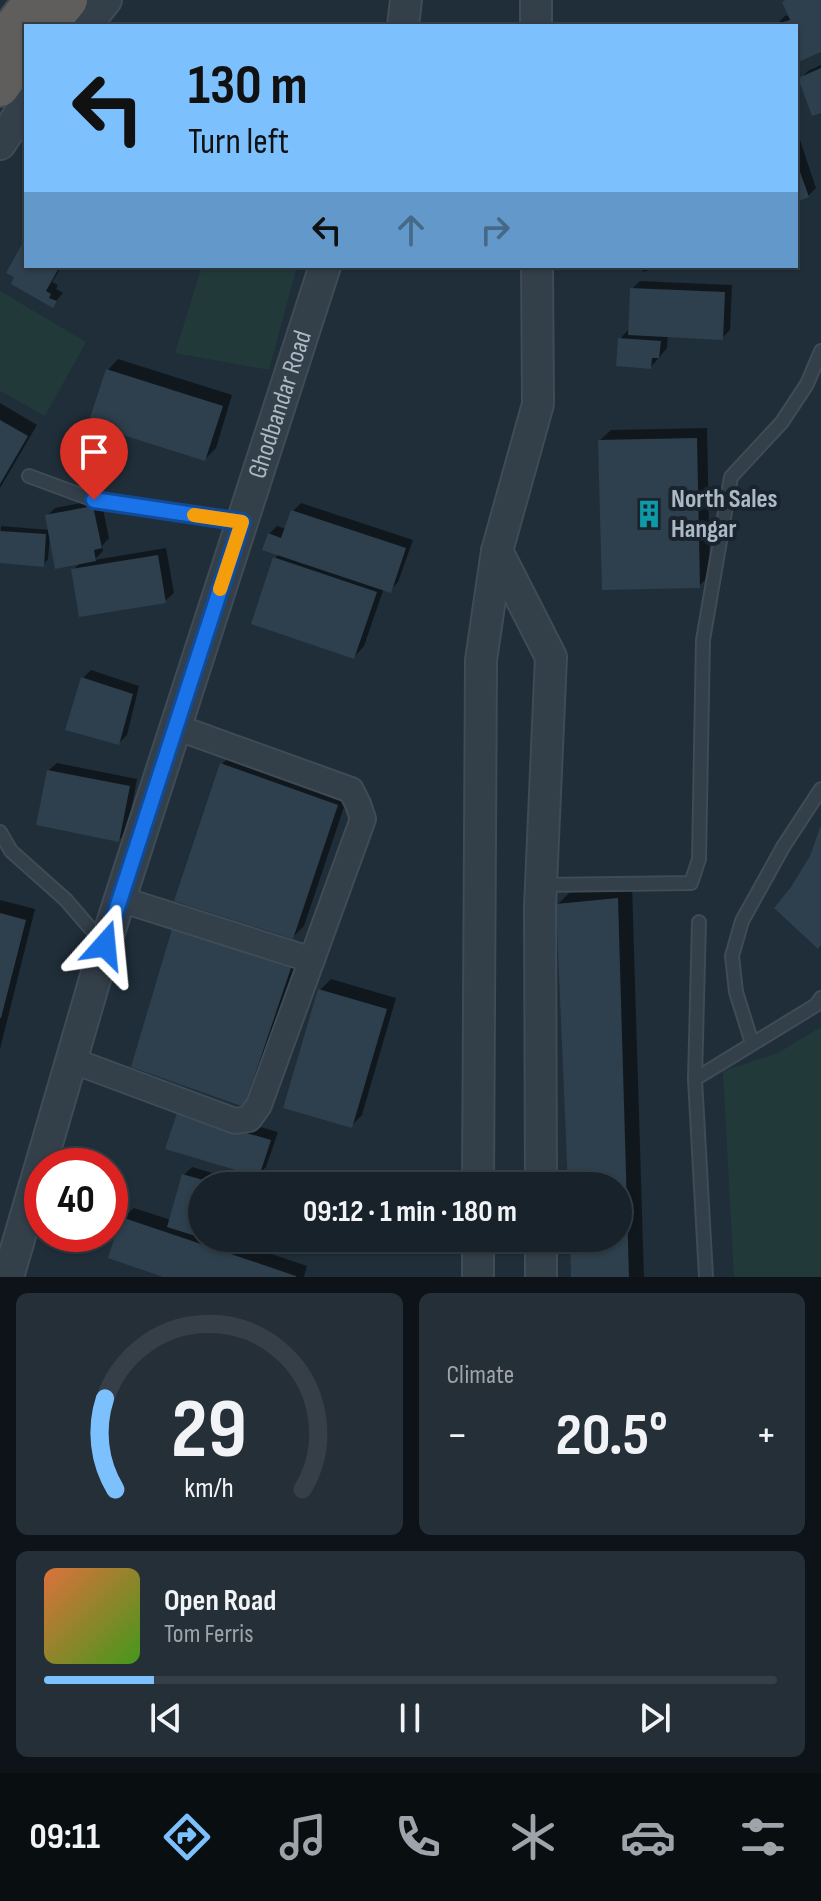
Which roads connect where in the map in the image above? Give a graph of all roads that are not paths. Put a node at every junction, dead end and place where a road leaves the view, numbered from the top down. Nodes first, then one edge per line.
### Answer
1 (34, 0) edge
2 (68, 0) edge
3 (106, 0) edge
4 (406, 0) edge
5 (536, 0) edge
6 (49, 24) edge
7 (87, 24) edge
8 (403, 24) edge
9 (536, 24) edge
10 (0, 44) edge
11 (24, 54) edge
12 (0, 87) edge
13 (24, 107) edge
14 (0, 144) edge
15 (324, 268) edge
16 (537, 268) edge
17 (821, 351) edge
18 (29, 476) dead end
19 (242, 522) junction
20 (497, 551) junction
21 (176, 727) junction
22 (821, 789) edge
23 (0, 832) edge
24 (541, 885) junction
25 (120, 899) junction
26 (699, 922) dead end
27 (105, 945) junction
28 (312, 960) junction
29 (821, 998) edge
30 (752, 1043) junction
31 (71, 1060) junction
32 (695, 1079) junction
33 (478, 1172) edge
34 (541, 1172) edge
35 (478, 1252) edge
36 (541, 1252) edge
37 (8, 1277) edge
38 (478, 1277) edge
39 (541, 1277) edge
40 (706, 1277) edge

1 - 10 highway
2 - 6 highway
3 - 7 street
4 - 8 street
5 - 9 street
11 - 12 highway
13 - 14 street
15 - 19 street, Ghodbandar Road
16 - 20 street
17 - 24 lane
18 - 19 lane
19 - 21 street, Ghodbandar Road
20 - 24 street
20 - 33 street
21 - 25 street, Ghodbandar Road
21 - 28 street
22 - 30 lane
23 - 27 lane
24 - 34 street
25 - 27 street, Ghodbandar Road
25 - 28 street
26 - 32 lane
27 - 31 street, Ghodbandar Road
28 - 31 street
29 - 30 lane
30 - 32 lane
31 - 37 street, Ghodbandar Road
32 - 40 lane
35 - 38 street
36 - 39 street

